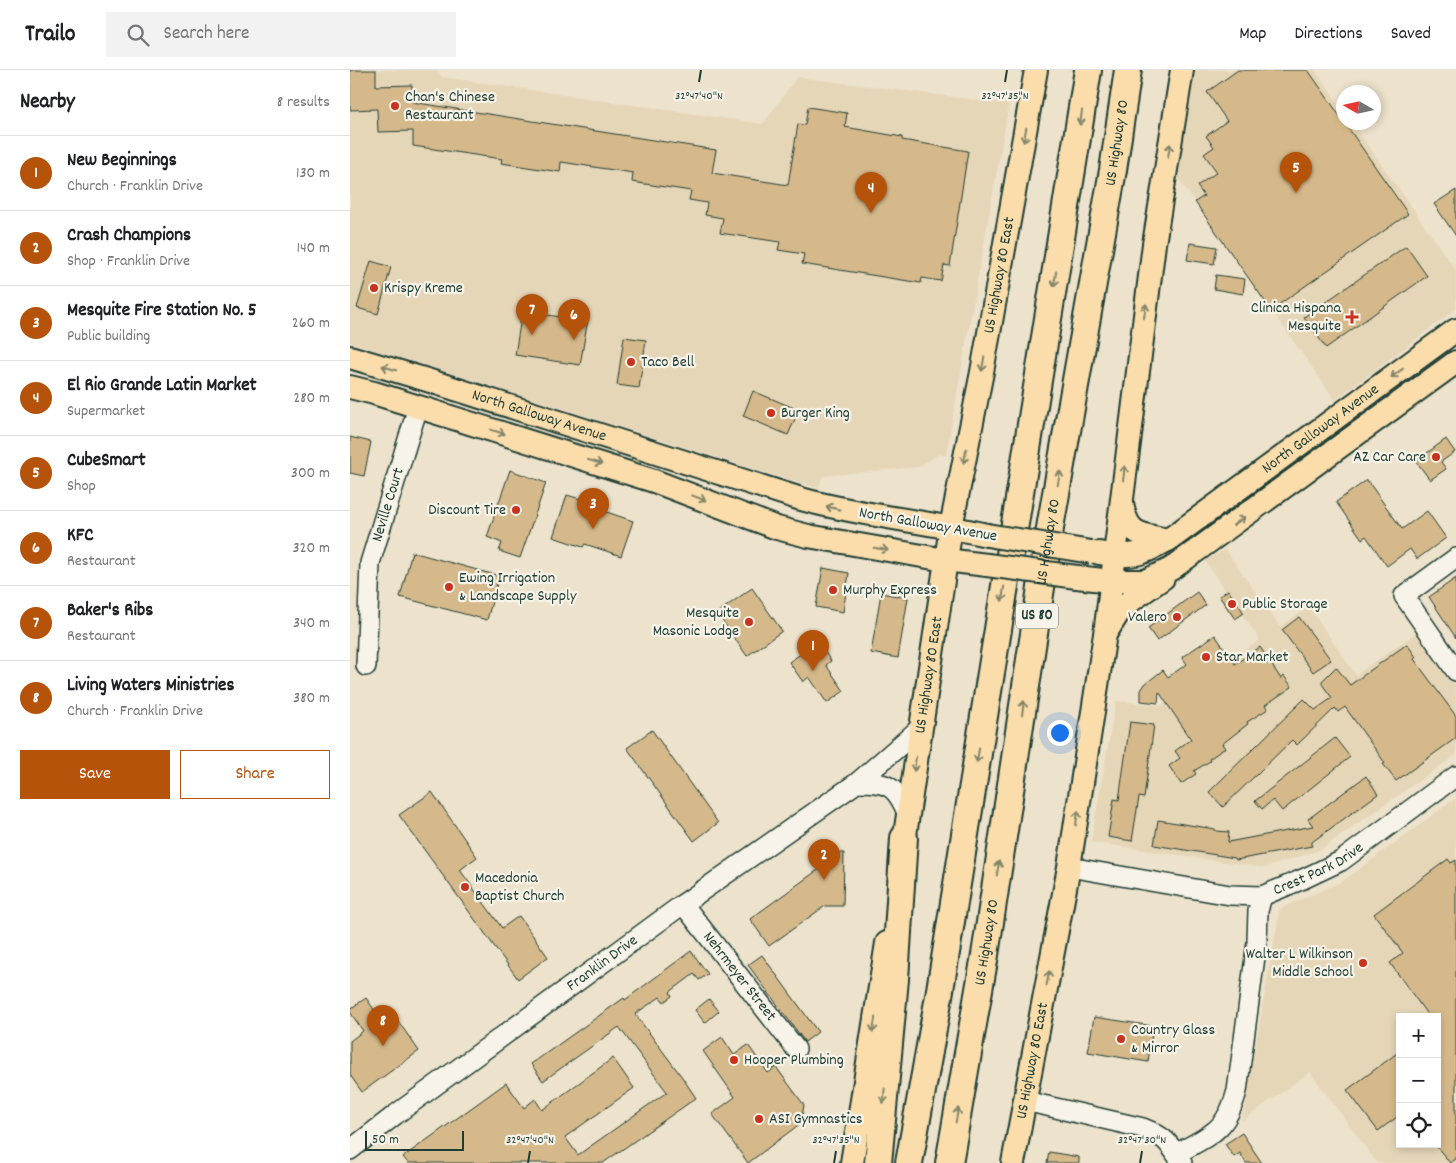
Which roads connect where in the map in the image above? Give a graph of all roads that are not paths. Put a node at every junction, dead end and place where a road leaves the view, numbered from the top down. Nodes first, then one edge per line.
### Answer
1 (1036, 70) edge
2 (1088, 70) edge
3 (1128, 70) edge
4 (1182, 70) edge
5 (1456, 330) edge
6 (1436, 344) junction
7 (350, 357) edge
8 (1454, 366) edge
9 (427, 380) junction
10 (350, 387) edge
11 (460, 390) junction
12 (418, 407) junction
13 (452, 417) junction
14 (662, 455) junction
15 (1278, 460) junction
16 (654, 481) junction
17 (1122, 496) junction
18 (951, 527) junction
19 (1168, 540) junction
20 (1194, 554) junction
21 (1114, 556) junction
22 (1456, 558) edge
23 (945, 560) junction
24 (1111, 581) junction
25 (1105, 634) junction
26 (366, 666) dead end
27 (1456, 671) edge
28 (920, 728) junction
29 (1456, 776) edge
30 (858, 782) junction
31 (906, 826) junction
32 (1069, 867) junction
33 (1262, 896) junction
34 (683, 904) junction
35 (796, 1049) dead end
36 (1025, 1101) junction
37 (350, 1151) edge
38 (1179, 1158) edge
39 (356, 1163) edge
40 (852, 1163) edge
41 (878, 1163) edge
42 (909, 1163) edge
43 (949, 1163) edge
44 (1013, 1163) edge

1 -> 18 main road, US Highway 80 East
2 -> 42 highway, US 80
43 -> 3 highway, US Highway 80 / US 80
17 -> 4 main road, US Highway 80 East
5 - 6 main road, North Galloway Avenue
6 - 8 street
6 -> 15 main road, North Galloway Avenue
9 -> 7 main road, North Galloway Avenue
20 -> 8 main road, North Galloway Avenue
9 - 11 main road, North Galloway Avenue
9 - 12 main road
10 - 12 main road, North Galloway Avenue
11 - 13 main road
11 - 14 main road, North Galloway Avenue
12 - 13 main road, North Galloway Avenue
12 - 26 street, Neville Court
13 -> 16 main road, North Galloway Avenue
14 - 16 main road
18 -> 14 main road, North Galloway Avenue
15 - 19 main road, North Galloway Avenue
15 - 20 main road
16 -> 23 main road, North Galloway Avenue
17 - 19 main road
17 - 21 main road, US Highway 80 East
18 - 21 main road, North Galloway Avenue, bridge
18 - 23 main road, US Highway 80 East
19 - 21 main road, North Galloway Avenue
20 - 24 main road, North Galloway Avenue
20 - 25 main road
21 - 24 main road, US Highway 80 East
22 - 27 street
23 - 24 main road, North Galloway Avenue, bridge
23 - 28 main road, US Highway 80 East
24 - 25 main road, US Highway 80 East
32 -> 25 main road, US Highway 80 East
28 - 30 street, Franklin Drive
28 -> 31 main road, US Highway 80 East
29 - 33 street, Crest Park Drive
30 - 31 street
30 - 34 street, Franklin Drive
31 -> 40 main road, US Highway 80 East
31 -> 41 highway
32 - 33 street, Crest Park Drive
36 -> 32 main road, US Highway 80 East
33 - 38 street
34 - 35 street, Nehrmeyer Street
34 - 37 street, Franklin Drive
36 - 38 street
36 - 44 main road, US Highway 80 East
37 - 39 street

